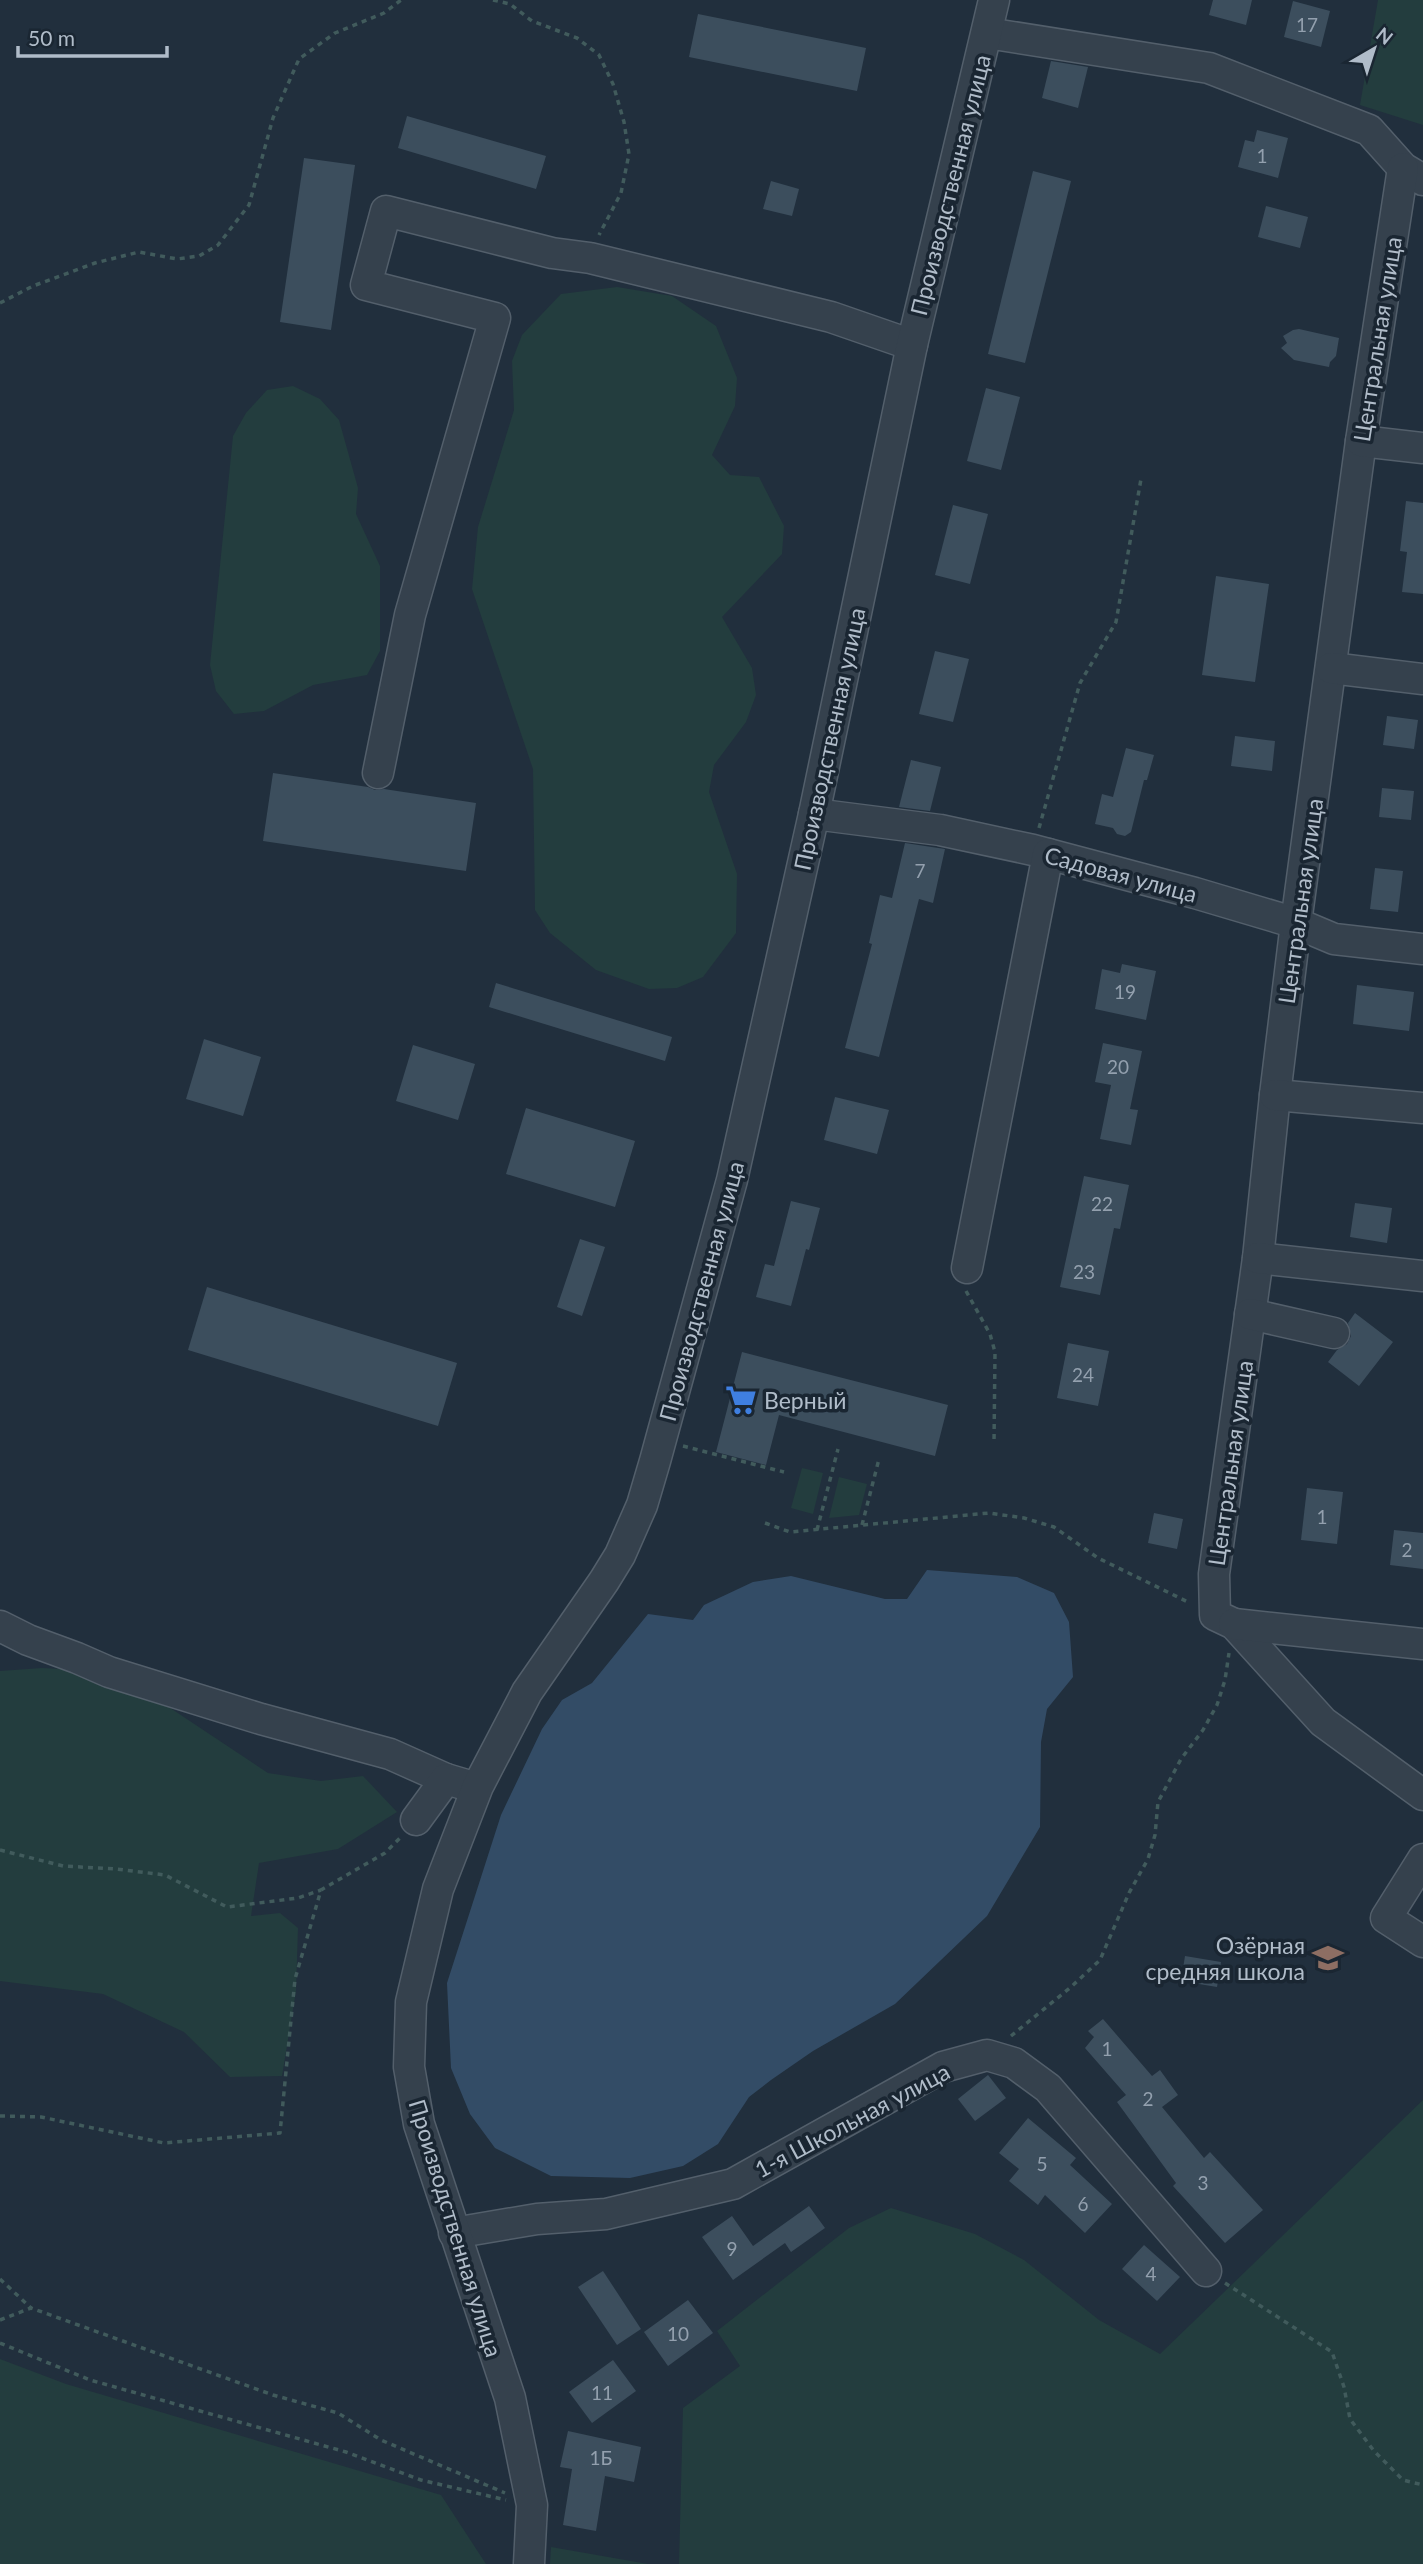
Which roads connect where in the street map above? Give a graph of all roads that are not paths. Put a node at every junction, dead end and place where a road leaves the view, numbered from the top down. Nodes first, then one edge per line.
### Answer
1 (994, 0) edge
2 (987, 33) junction
3 (1413, 174) edge
4 (912, 345) junction
5 (1361, 441) junction
6 (1423, 448) edge
7 (1331, 668) junction
8 (1423, 679) edge
9 (378, 773) dead end
10 (814, 814) junction
11 (1040, 853) junction
12 (1296, 923) junction
13 (1423, 949) edge
14 (1275, 1095) junction
15 (1423, 1108) edge
16 (1258, 1258) junction
17 (967, 1268) road end
18 (1423, 1276) edge
19 (1250, 1314) junction
20 (1334, 1334) dead end
21 (1234, 1624) junction
22 (0, 1626) edge
23 (1423, 1644) edge
24 (446, 1779) junction
25 (478, 1786) junction
26 (1423, 1795) edge
27 (416, 1820) road end
28 (1423, 1858) edge
29 (1423, 1942) edge
30 (454, 2234) junction
31 (1206, 2271) road end
32 (529, 2564) edge

1 - 2 street, Производственная улица
2 - 3 street
2 - 4 street, Производственная улица
3 - 5 street, Центральная улица
4 - 9 street
4 - 10 street, Производственная улица
5 - 6 street
5 - 7 street, Центральная улица
7 - 8 street
7 - 12 street, Центральная улица
10 - 11 street, Садовая улица
10 - 25 street, Производственная улица
11 - 12 street, Садовая улица
11 - 17 street
12 - 13 street, Садовая улица
12 - 14 street, Центральная улица
14 - 15 street
14 - 16 street, Центральная улица
16 - 18 street
16 - 19 street, Центральная улица
19 - 20 street
19 - 21 street, Центральная улица
21 - 23 street
21 - 26 street
22 - 24 street
24 - 25 street
24 - 27 street
25 - 30 street, Производственная улица
28 - 29 street
30 - 31 street, 1-я Школьная улица
30 - 32 street, Производственная улица

